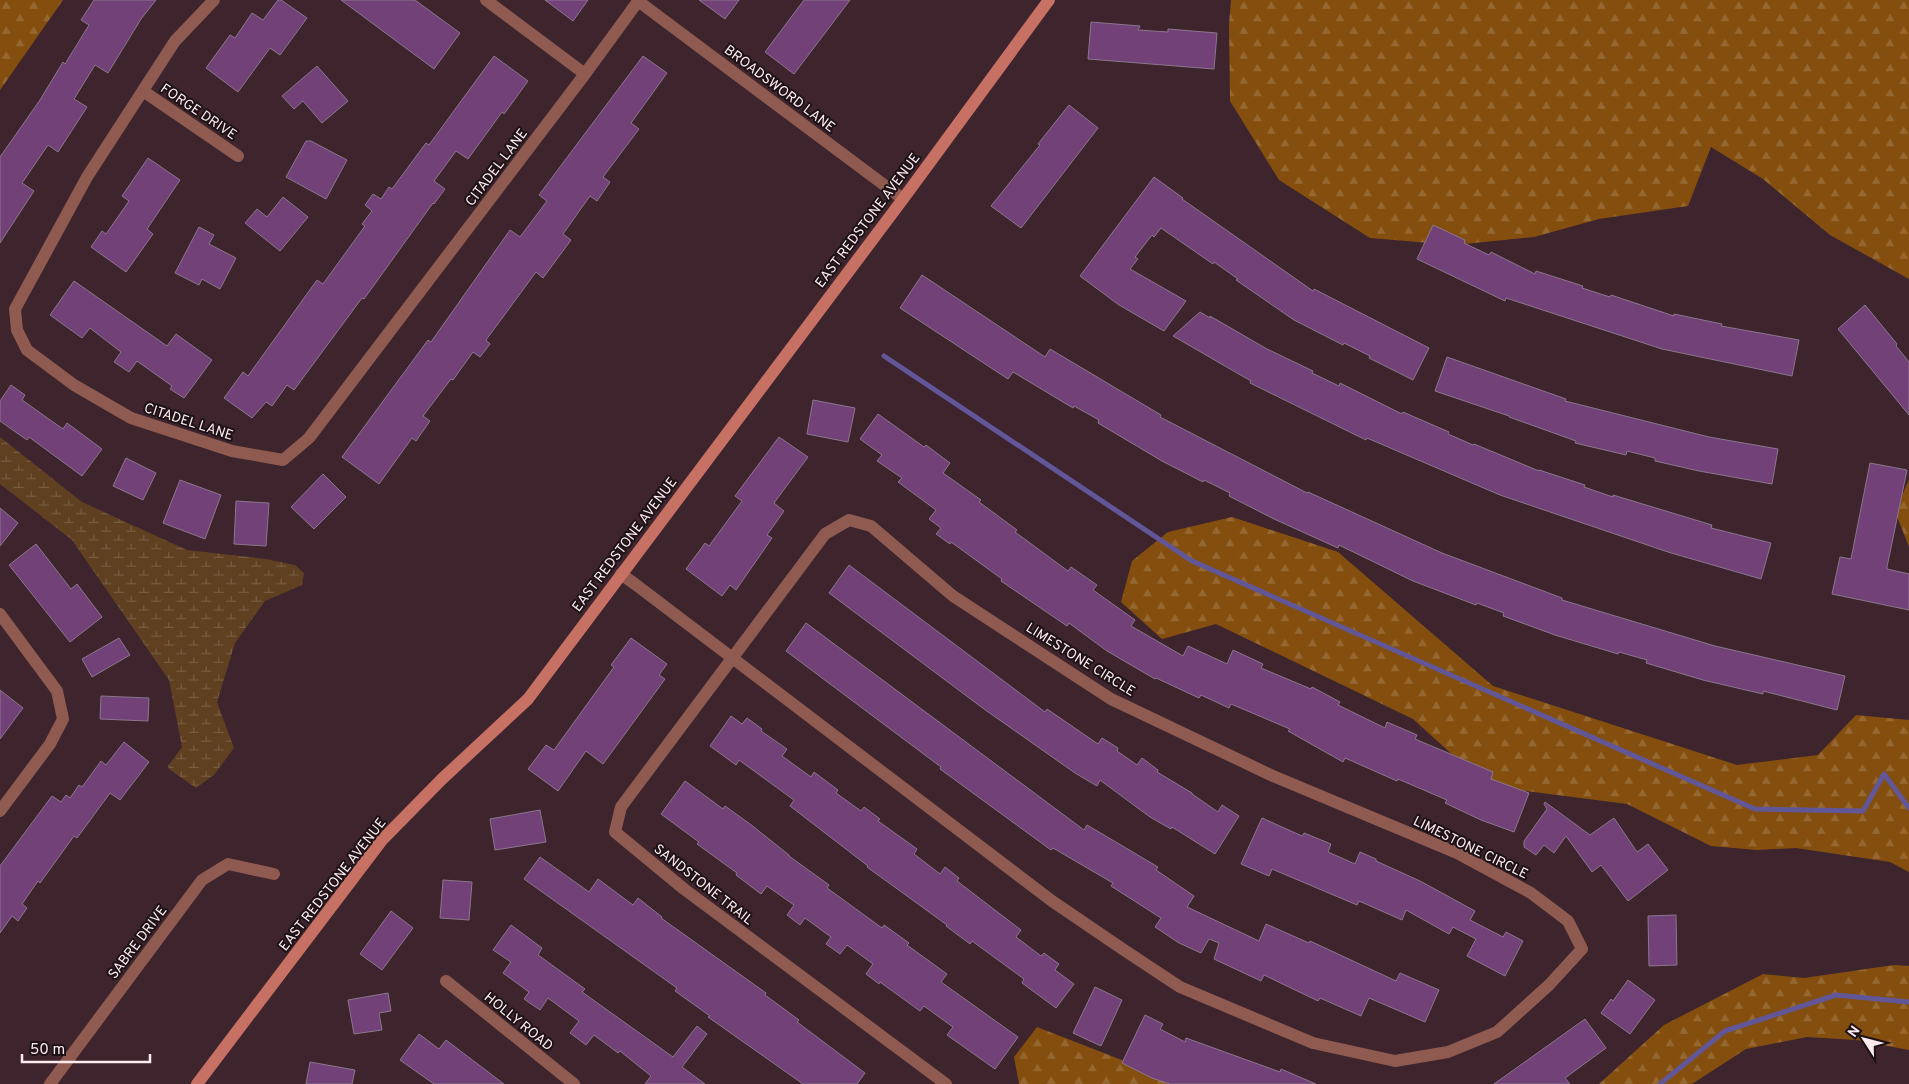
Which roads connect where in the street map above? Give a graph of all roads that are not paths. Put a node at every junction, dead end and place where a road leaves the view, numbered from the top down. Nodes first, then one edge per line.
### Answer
1 (214, 0) edge
2 (486, 0) edge
3 (1049, 0) edge
4 (638, 1) edge
5 (585, 74) junction
6 (143, 91) junction
7 (238, 156) dead end
8 (903, 199) junction
9 (621, 574) junction
10 (0, 614) edge
11 (732, 658) junction
12 (0, 811) edge
13 (274, 874) dead end
14 (446, 981) dead end
15 (50, 1084) edge
16 (197, 1084) edge
17 (574, 1084) edge
18 (946, 1084) edge

1 - 6 street, CITADEL LANE
2 - 5 street
3 - 8 street, EAST REDSTONE AVENUE
4 - 5 street, CITADEL LANE
4 - 8 street, BROADSWORD LANE
5 - 6 street, CITADEL LANE
6 - 7 street, FORGE DRIVE
8 - 9 street, EAST REDSTONE AVENUE
9 - 11 street, LIMESTONE CIRCLE
9 - 16 street, EAST REDSTONE AVENUE
10 - 12 street
11 - 11 street, LIMESTONE CIRCLE
11 - 18 street, SANDSTONE TRAIL
13 - 15 street, SABRE DRIVE
14 - 17 street, HOLLY ROAD

